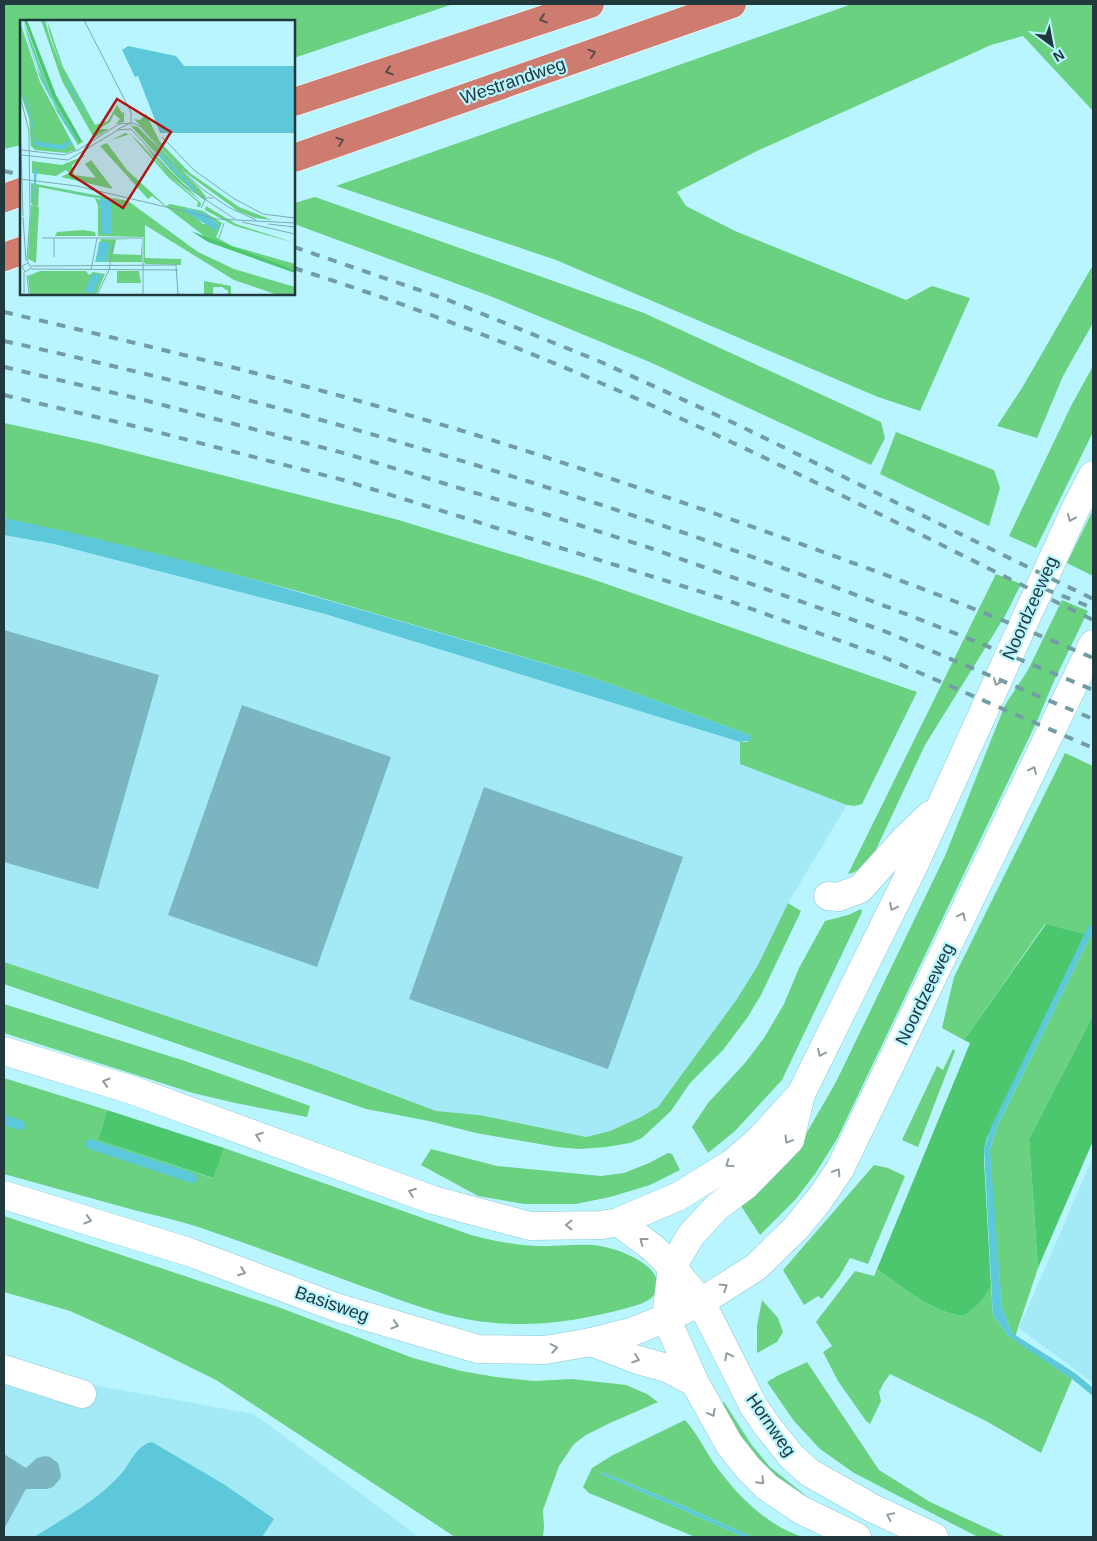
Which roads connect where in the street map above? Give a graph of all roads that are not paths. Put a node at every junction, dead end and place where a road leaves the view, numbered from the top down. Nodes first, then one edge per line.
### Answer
1 (590, 4) edge
2 (732, 4) edge
3 (295, 102) edge
4 (295, 158) edge
5 (20, 192) edge
6 (4, 198) edge
7 (20, 251) edge
8 (4, 257) edge
9 (1093, 475) edge
10 (1093, 644) edge
11 (941, 805) junction
12 (828, 896) dead end
13 (4, 1051) edge
14 (801, 1094) junction
15 (4, 1195) edge
16 (618, 1222) junction
17 (672, 1267) junction
18 (701, 1302) junction
19 (666, 1318) junction
20 (591, 1342) junction
21 (4, 1369) edge
22 (695, 1383) junction
23 (82, 1394) dead end
24 (857, 1537) edge
25 (934, 1537) edge

1 -> 3 highway
4 -> 2 highway, Westrandweg
5 - 6 highway, bridge
7 - 8 highway
9 -> 11 main road, Noordzeeweg
18 -> 10 main road, Noordzeeweg
11 - 12 main road
11 -> 14 main road, Noordzeeweg
16 -> 13 main road
14 -> 16 main road, Noordzeeweg
14 -> 17 main road, Noordzeeweg
15 -> 20 main road, Basisweg
17 -> 16 main road
17 - 18 main road
17 - 19 main road, Noordzeeweg
18 - 19 main road, Noordzeeweg
25 -> 18 main road, Hornweg
19 - 20 main road, Basisweg
19 - 22 main road
20 -> 22 main road
21 - 23 main road
22 -> 24 main road

